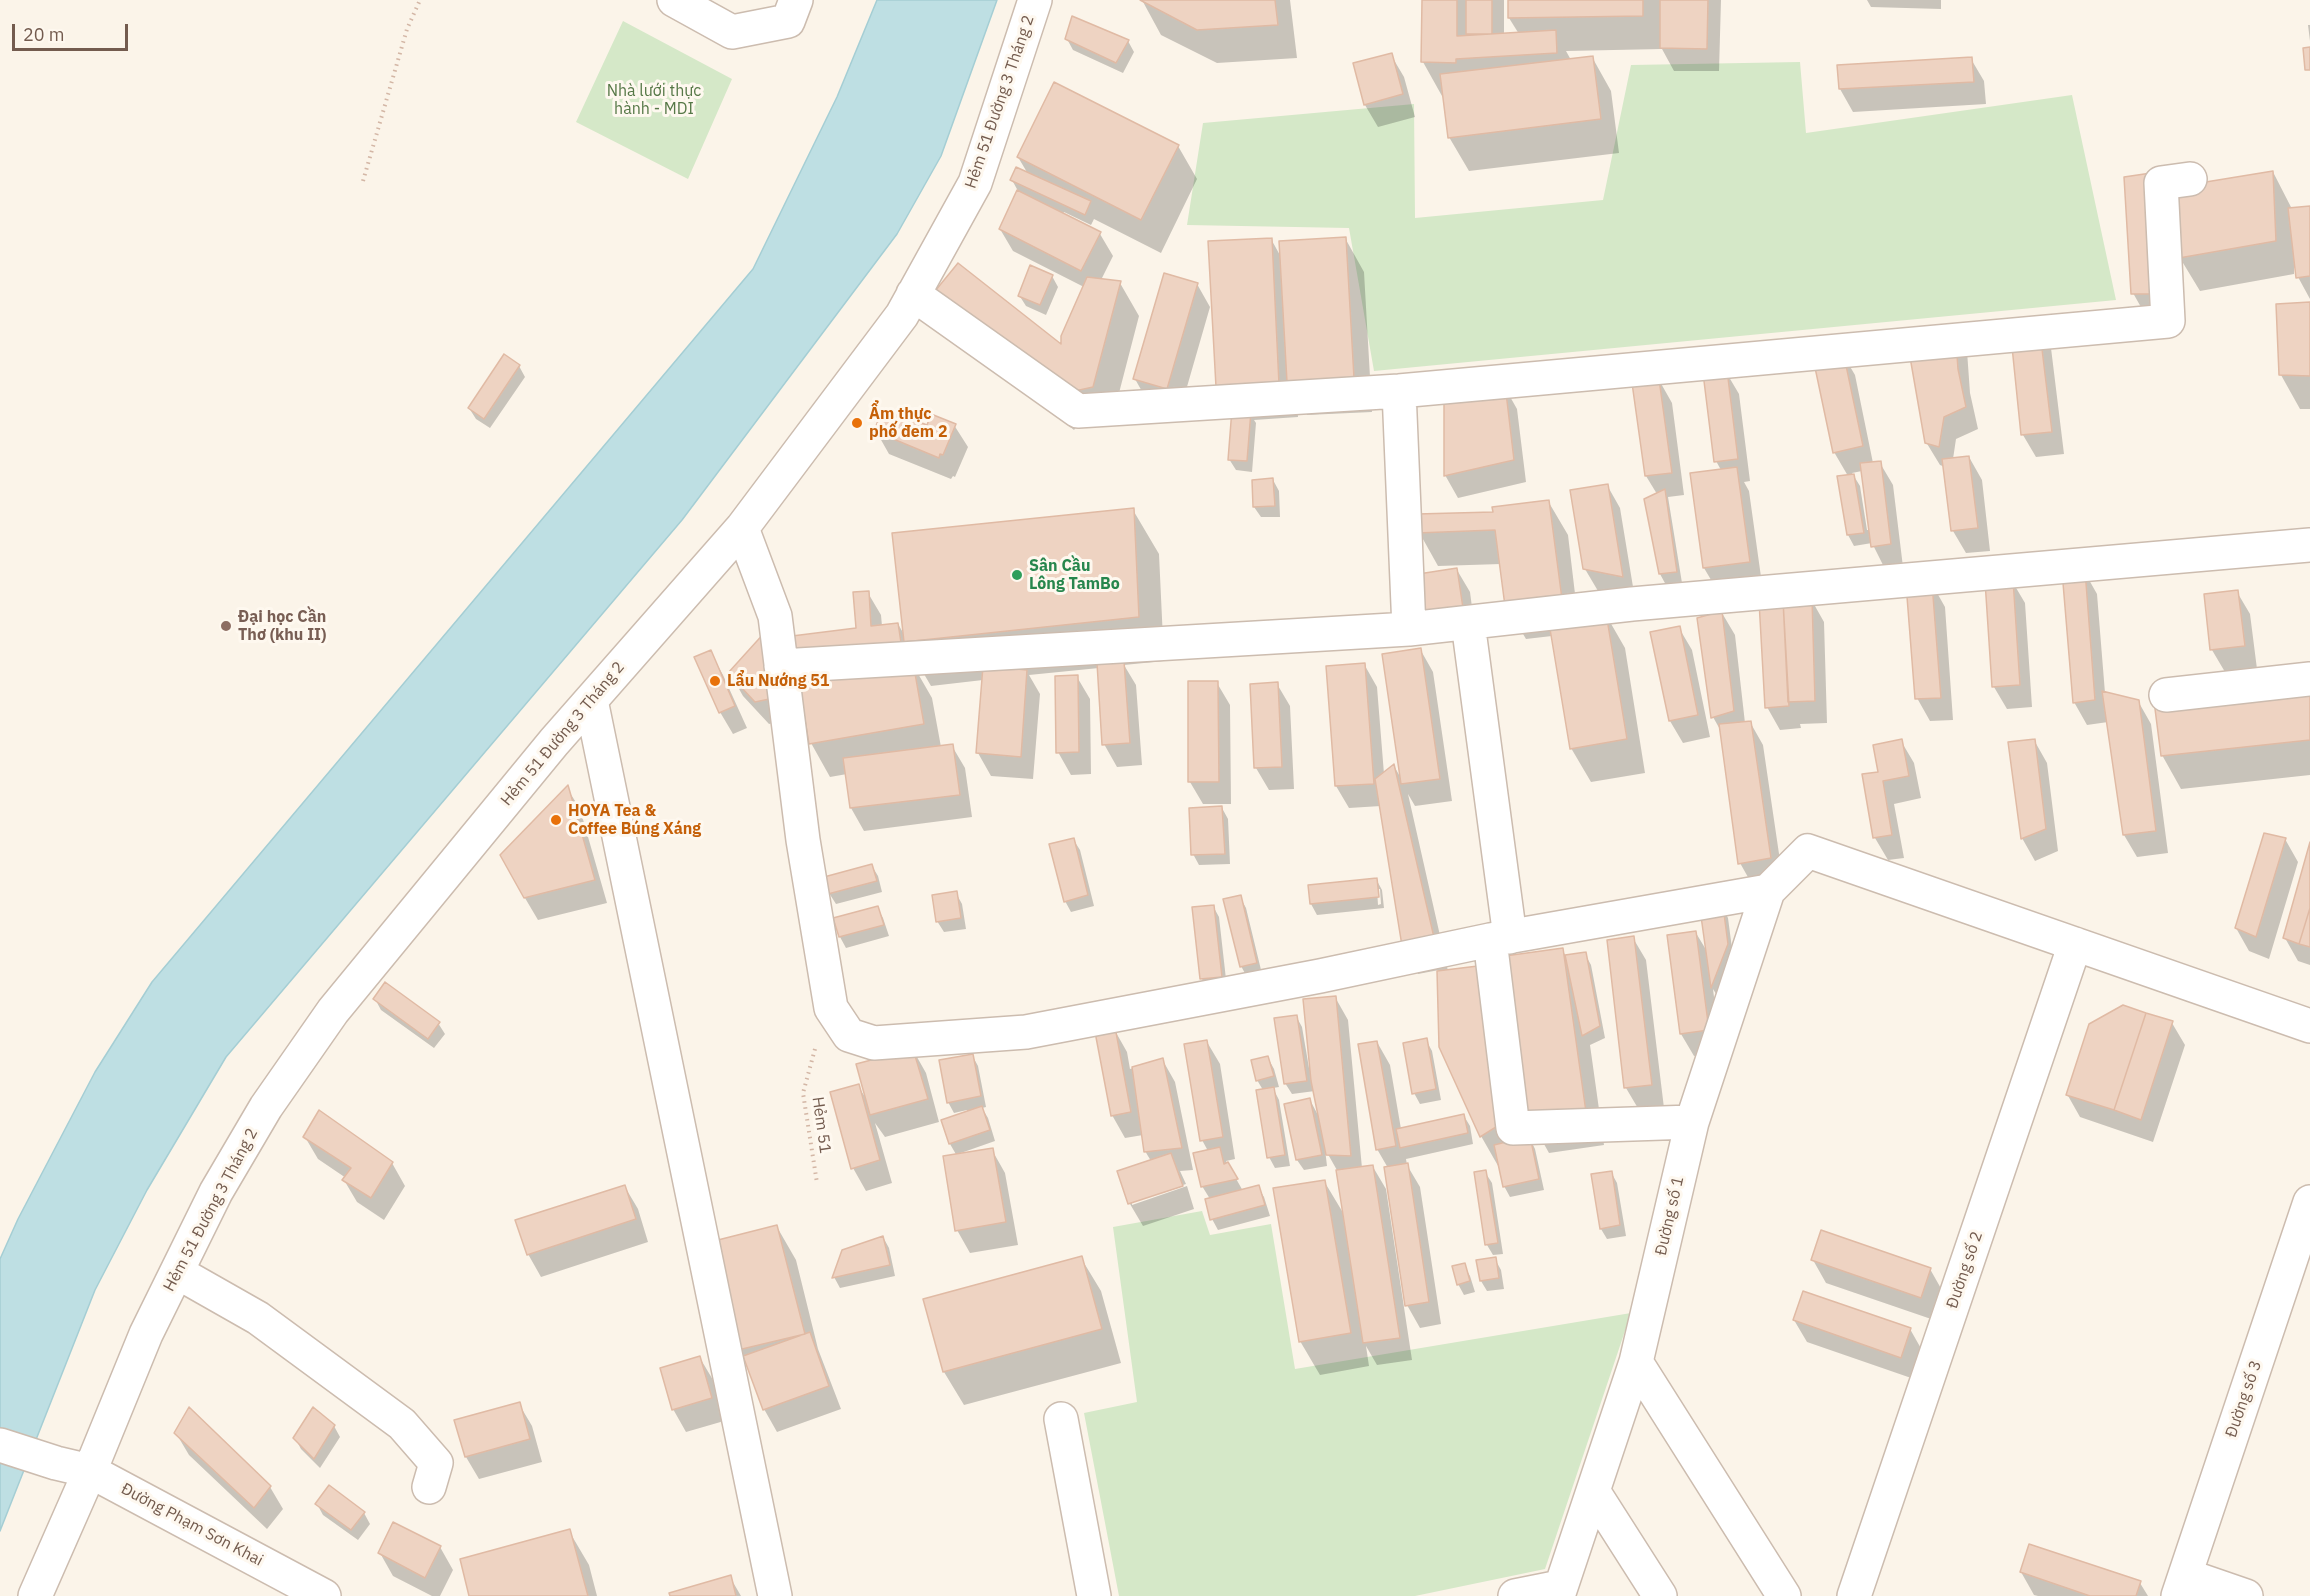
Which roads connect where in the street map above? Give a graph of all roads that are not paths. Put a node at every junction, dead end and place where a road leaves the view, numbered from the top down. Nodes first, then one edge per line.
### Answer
1 (674, 0) edge
2 (796, 0) edge
3 (1035, 0) edge
4 (2190, 179) dead end
5 (913, 294) junction
6 (1400, 392) junction
7 (742, 528) junction
8 (2310, 545) edge
9 (1468, 623) junction
10 (1409, 629) junction
11 (781, 666) junction
12 (2310, 679) edge
13 (2166, 695) dead end
14 (591, 700) junction
15 (1768, 891) junction
16 (1500, 939) junction
17 (2075, 945) junction
18 (2310, 1026) edge
19 (1692, 1122) junction
20 (2310, 1202) edge
21 (177, 1272) junction
22 (1636, 1362) junction
23 (1061, 1419) dead end
24 (0, 1445) edge
25 (90, 1471) junction
26 (429, 1487) dead end
27 (1593, 1491) junction
28 (2181, 1585) edge
29 (1559, 1592) edge
30 (35, 1596) edge
31 (324, 1596) edge
32 (775, 1596) edge
33 (1094, 1596) edge
34 (1515, 1596) edge
35 (1660, 1596) edge
36 (1784, 1596) edge
37 (1854, 1596) edge
38 (2246, 1596) edge

1 - 2 street
3 - 5 street, Hẻm 51 Đường 3 Tháng 2
4 - 6 street
5 - 6 street
5 - 7 street, Hẻm 51 Đường 3 Tháng 2
6 - 10 street
7 - 11 street
7 - 14 street, Hẻm 51 Đường 3 Tháng 2
8 - 9 street
9 - 10 street
9 - 16 street
10 - 11 street
11 - 16 street
12 - 13 street
14 - 21 street, Hẻm 51 Đường 3 Tháng 2
14 - 32 street
15 - 16 street
15 - 17 street, Đường số 1
15 - 19 street, Đường số 1
16 - 19 street
17 - 18 street
17 - 37 street, Đường số 2
19 - 22 street, Đường số 1
20 - 28 street, Đường số 3
21 - 25 street, Hẻm 51 Đường 3 Tháng 2
21 - 26 street
22 - 27 street, Đường số 1
22 - 36 street
23 - 33 street
24 - 25 street, Đường Phạm Sơn Khai
25 - 30 street, Hẻm 51 Đường 3 Tháng 2
25 - 31 street, Đường Phạm Sơn Khai
27 - 29 street, Đường số 1
27 - 35 street
28 - 38 street
29 - 34 street

